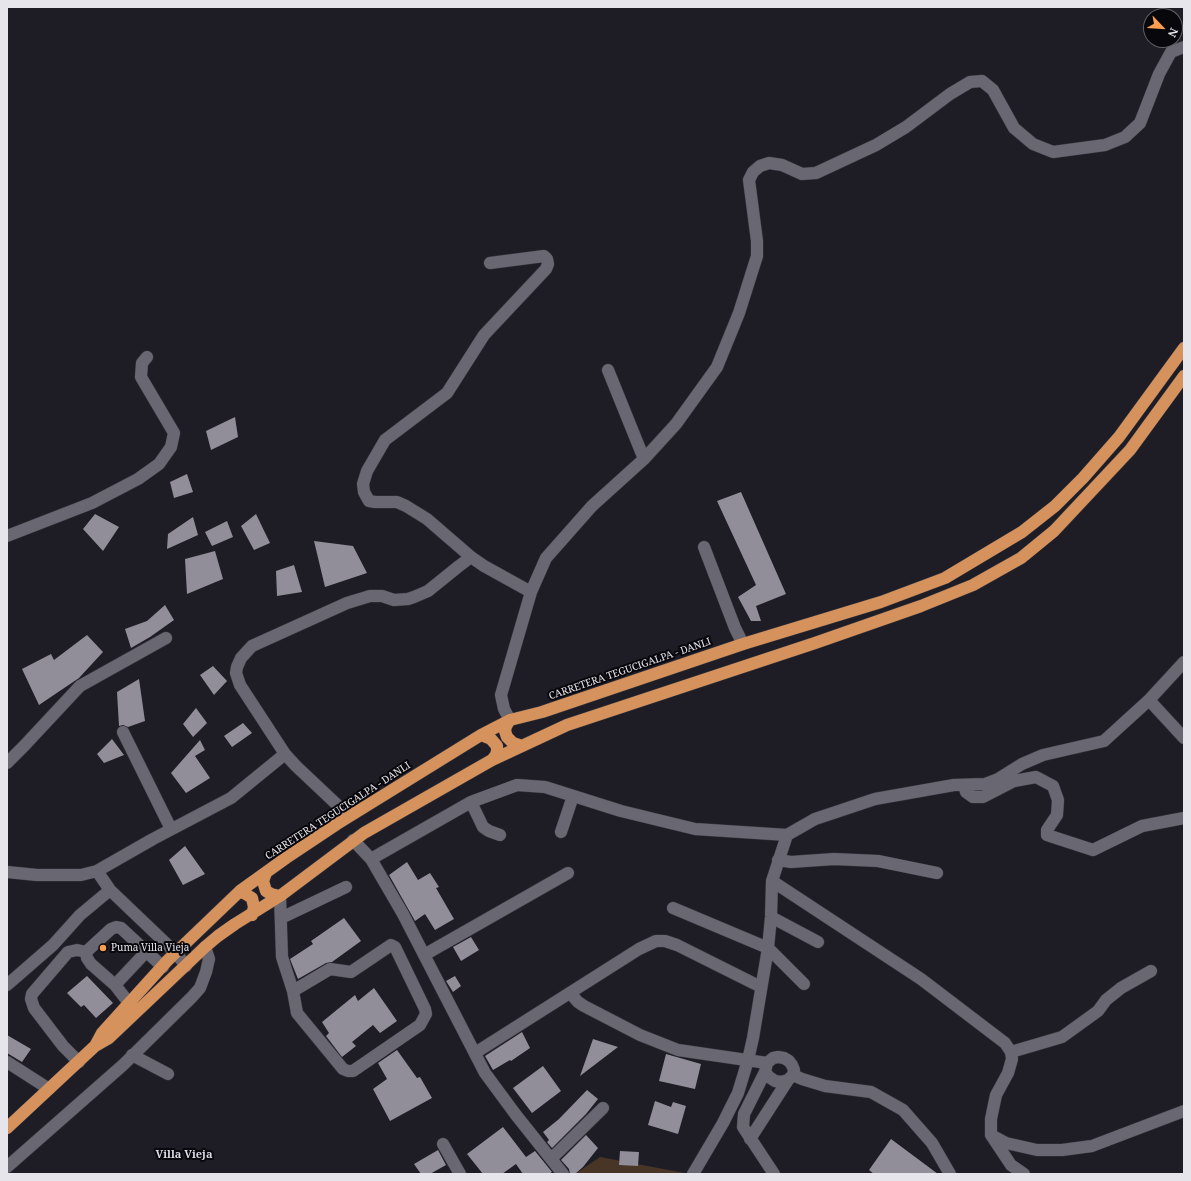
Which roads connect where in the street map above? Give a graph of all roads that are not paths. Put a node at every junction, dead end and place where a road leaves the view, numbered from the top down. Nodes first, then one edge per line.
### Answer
1 (1184, 47) edge
2 (490, 263) dead end
3 (1184, 348) edge
4 (147, 357) dead end
5 (608, 370) dead end
6 (1184, 376) edge
7 (644, 459) junction
8 (7, 536) edge
9 (704, 547) dead end
10 (471, 557) junction
11 (531, 592) junction
12 (166, 638) dead end
13 (743, 644) junction
14 (1184, 662) edge
15 (1149, 700) junction
16 (510, 720) junction
17 (123, 732) dead end
18 (481, 735) junction
19 (1184, 738) edge
20 (522, 746) junction
21 (285, 754) junction
22 (492, 760) junction
23 (7, 763) edge
24 (964, 785) junction
25 (572, 796) junction
26 (471, 802) junction
27 (349, 816) junction
28 (1184, 818) edge
29 (171, 829) junction
30 (561, 832) dead end
31 (500, 835) dead end
32 (787, 835) junction
33 (353, 840) junction
34 (370, 859) junction
35 (778, 860) junction
36 (97, 871) junction
37 (7, 872) edge
38 (266, 872) junction
39 (568, 873) dead end
40 (937, 873) dead end
41 (772, 881) junction
42 (346, 887) dead end
43 (110, 890) junction
44 (239, 892) junction
45 (280, 896) junction
46 (673, 908) dead end
47 (252, 915) junction
48 (771, 917) junction
49 (281, 918) junction
50 (818, 942) dead end
51 (205, 947) junction
52 (768, 948) junction
53 (86, 952) junction
54 (146, 952) junction
55 (176, 953) junction
56 (424, 955) junction
57 (186, 966) junction
58 (163, 967) junction
59 (1151, 972) dead end
60 (804, 984) dead end
61 (7, 985) edge
62 (115, 985) junction
63 (761, 987) junction
64 (293, 991) junction
65 (570, 993) junction
66 (129, 1003) junction
67 (95, 1046) junction
68 (1011, 1052) junction
69 (475, 1053) junction
70 (132, 1056) junction
71 (748, 1060) junction
72 (7, 1062) edge
73 (79, 1062) junction
74 (766, 1067) junction
75 (168, 1074) dead end
76 (790, 1078) junction
77 (49, 1089) junction
78 (603, 1108) dead end
79 (1184, 1111) edge
80 (7, 1128) edge
81 (990, 1135) junction
82 (750, 1139) junction
83 (443, 1144) dead end
84 (551, 1159) junction
85 (7, 1167) edge
86 (460, 1174) edge
87 (563, 1174) edge
88 (693, 1174) edge
89 (774, 1174) edge
90 (950, 1174) edge
91 (1024, 1174) edge

1 - 7 street
2 - 10 street
3 - 13 highway, CARRETERA TEGUCIGALPA - DANLI
4 - 8 street
5 - 7 street
6 - 20 highway, CARRETERA TEGUCIGALPA - DANLI
7 - 11 street
9 - 13 street
10 - 11 street
10 - 21 street
11 - 16 street
12 - 23 street
13 - 16 highway, CARRETERA TEGUCIGALPA - DANLI
14 - 15 street
15 - 19 street
15 - 24 street
16 - 18 highway, CARRETERA TEGUCIGALPA - DANLI
16 - 20 highway
17 - 29 street
18 - 22 highway
18 - 27 highway, CARRETERA TEGUCIGALPA - DANLI
20 - 22 highway, CARRETERA TEGUCIGALPA - DANLI
21 - 27 street
21 - 29 street
22 - 33 highway, CARRETERA TEGUCIGALPA - DANLI
24 - 28 street
24 - 32 street
25 - 26 street
25 - 30 street
25 - 32 street
26 - 31 street
26 - 34 street
27 - 38 highway, CARRETERA TEGUCIGALPA - DANLI
29 - 36 street
32 - 35 street
33 - 34 street
33 - 45 highway, CARRETERA TEGUCIGALPA - DANLI
34 - 56 street
35 - 40 street
35 - 41 street
36 - 37 street
36 - 43 street
38 - 44 highway, CARRETERA TEGUCIGALPA - DANLI
38 - 45 highway
39 - 56 street
41 - 48 street
41 - 68 street
42 - 49 street
43 - 55 street
43 - 61 street
44 - 47 highway
44 - 55 highway, CARRETERA TEGUCIGALPA - DANLI
45 - 47 highway, CARRETERA TEGUCIGALPA - DANLI
45 - 49 street
46 - 52 street
47 - 51 highway, CARRETERA TEGUCIGALPA - DANLI
48 - 50 street
48 - 52 street
49 - 64 street
51 - 57 highway, CARRETERA TEGUCIGALPA - DANLI
51 - 70 street
52 - 60 street
52 - 63 street
53 - 54 street
53 - 62 street
53 - 73 street
54 - 58 street
54 - 62 street
55 - 57 street
55 - 58 highway, CARRETERA TEGUCIGALPA - DANLI
56 - 69 street
57 - 67 highway, CARRETERA TEGUCIGALPA - DANLI
58 - 66 highway, CARRETERA TEGUCIGALPA - DANLI
59 - 68 street
62 - 66 street
63 - 65 street
63 - 71 street
64 - 64 street
65 - 69 street
65 - 71 street
66 - 67 highway, CARRETERA TEGUCIGALPA - DANLI
67 - 73 highway, CARRETERA TEGUCIGALPA - DANLI
68 - 81 street
69 - 84 street
70 - 75 street
70 - 85 street
71 - 74 street
71 - 88 street
72 - 77 street
73 - 77 highway, CARRETERA TEGUCIGALPA - DANLI
74 - 76 street
74 - 76 street
74 - 82 street
76 - 82 street
76 - 90 street
77 - 80 highway, CARRETERA TEGUCIGALPA - DANLI
78 - 84 street
79 - 81 street
81 - 91 street
82 - 89 street
83 - 86 street
84 - 87 street

